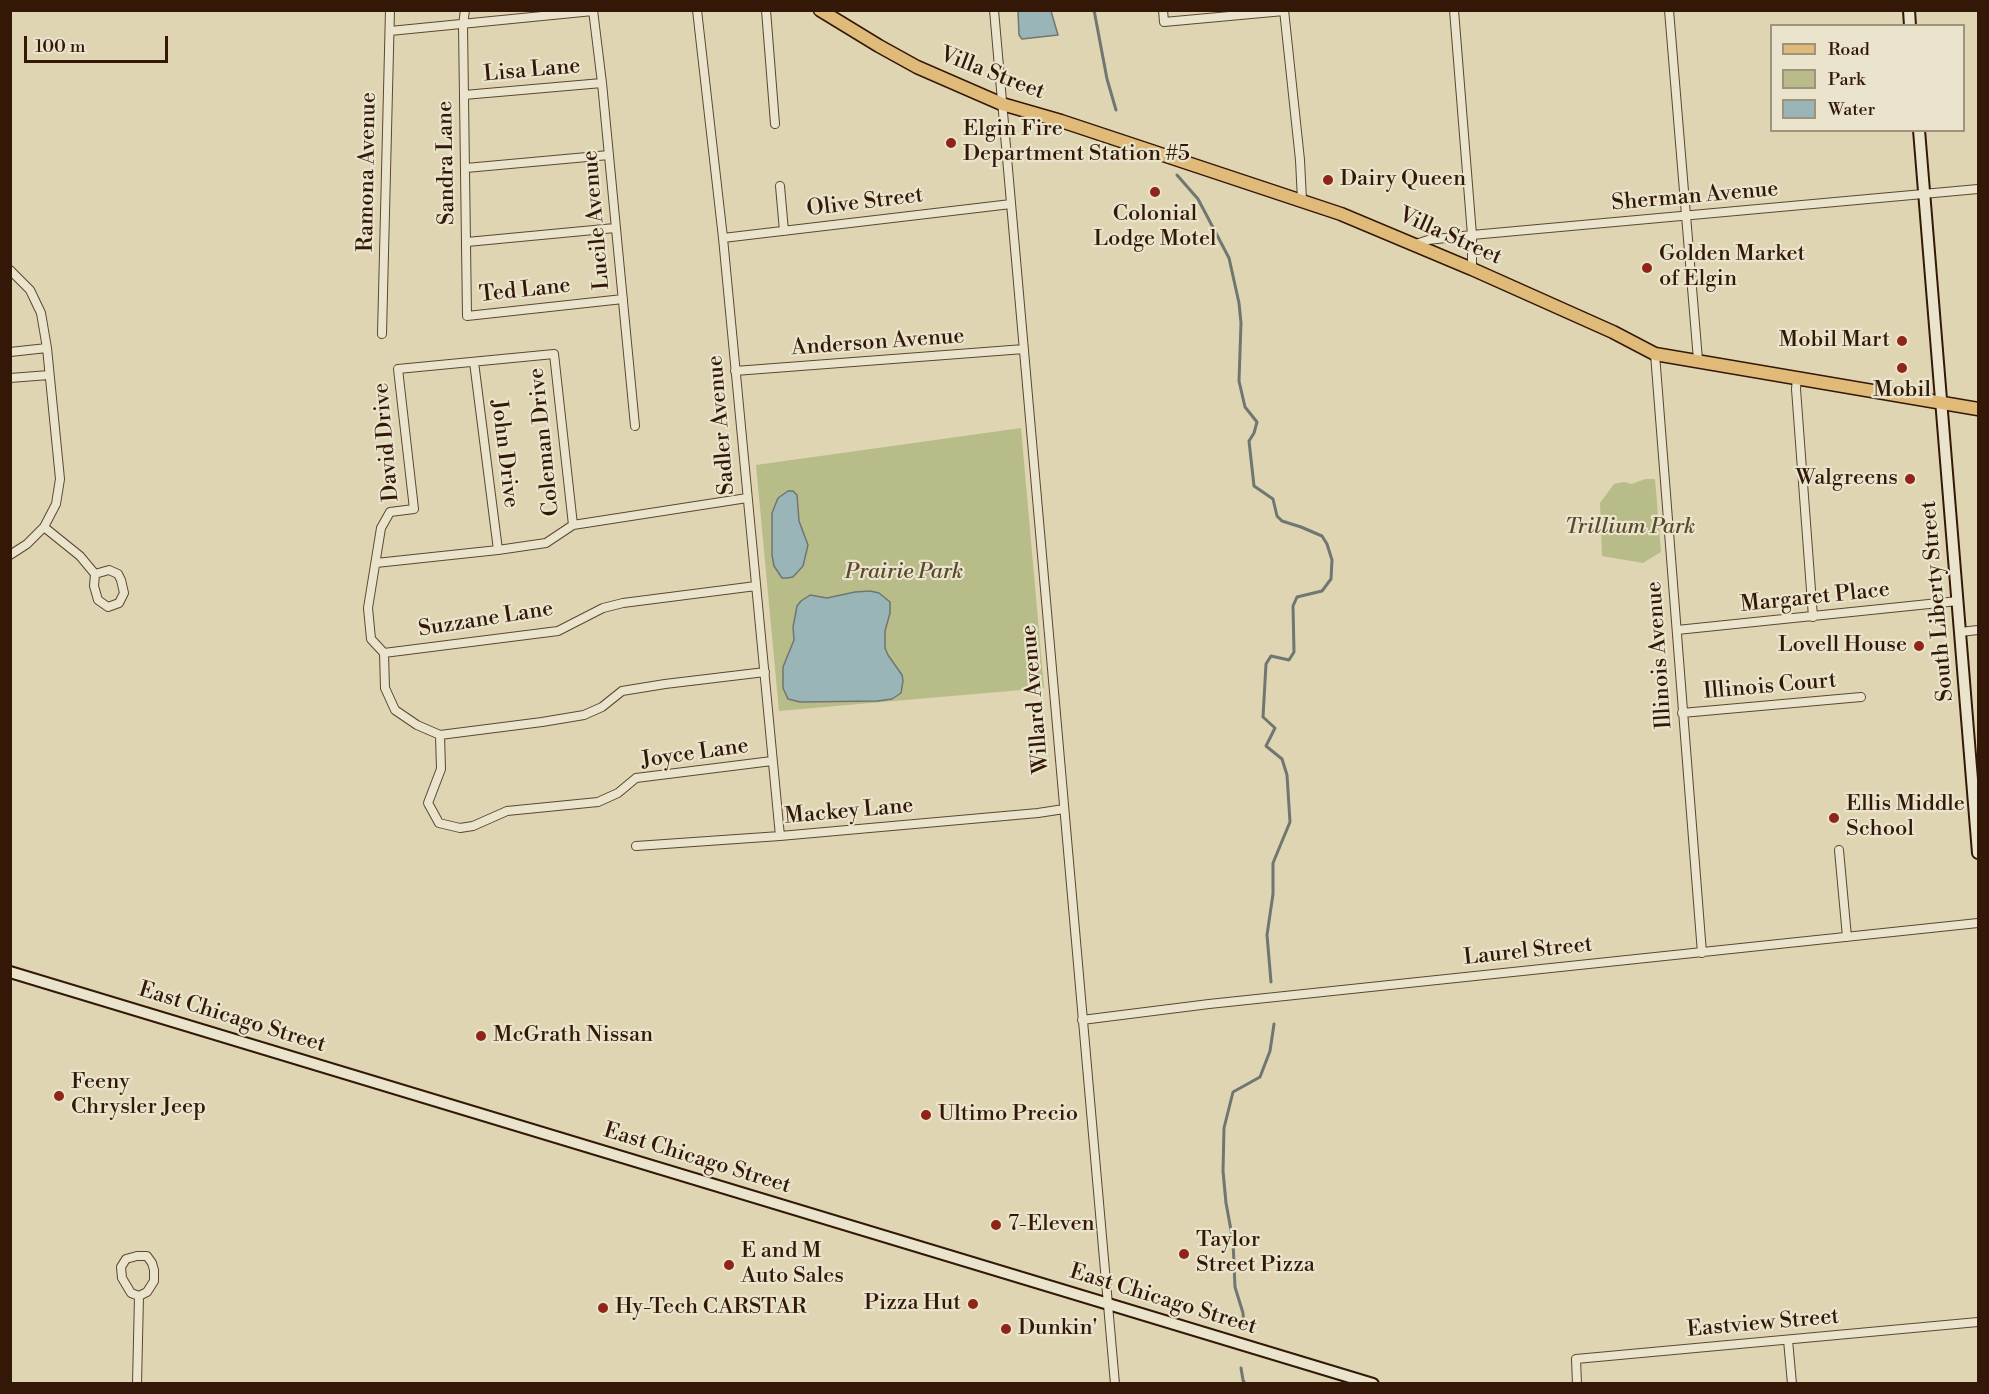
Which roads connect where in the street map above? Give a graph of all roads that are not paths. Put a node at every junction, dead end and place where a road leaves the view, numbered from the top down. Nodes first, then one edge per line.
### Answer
1 (390, 10) edge
2 (465, 10) edge
3 (697, 10) edge
4 (766, 10) edge
5 (820, 10) edge
6 (994, 10) edge
7 (1163, 10) edge
8 (1454, 10) edge
9 (1669, 10) edge
10 (593, 11) edge
11 (1284, 11) edge
12 (463, 25) junction
13 (390, 31) junction
14 (602, 82) junction
15 (464, 95) junction
16 (1002, 104) junction
17 (774, 124) dead end
18 (1919, 132) edge
19 (609, 155) junction
20 (466, 168) junction
21 (780, 186) dead end
22 (1978, 189) edge
23 (1924, 195) junction
24 (1302, 200) junction
25 (1011, 204) junction
26 (1687, 216) junction
27 (615, 228) junction
28 (784, 231) junction
29 (1472, 235) junction
30 (723, 238) junction
31 (467, 242) junction
32 (1416, 244) junction
33 (1472, 269) junction
34 (10, 270) edge
35 (623, 299) junction
36 (467, 316) joint
37 (382, 334) dead end
38 (47, 348) junction
39 (1024, 349) junction
40 (10, 352) edge
41 (1655, 354) junction
42 (1698, 360) junction
43 (474, 362) junction
44 (735, 371) junction
45 (49, 375) junction
46 (10, 378) edge
47 (1797, 378) junction
48 (1942, 403) junction
49 (1978, 409) edge
50 (635, 426) dead end
51 (747, 498) junction
52 (573, 525) junction
53 (44, 527) junction
54 (498, 550) junction
55 (10, 555) edge
56 (376, 563) junction
57 (95, 574) junction
58 (756, 586) junction
59 (1958, 602) junction
60 (1813, 616) junction
61 (1677, 630) junction
62 (1978, 630) edge
63 (1960, 632) junction
64 (384, 653) junction
65 (765, 672) junction
66 (1861, 697) dead end
67 (1682, 713) junction
68 (440, 735) junction
69 (772, 761) junction
70 (1064, 809) junction
71 (780, 836) junction
72 (636, 846) dead end
73 (1839, 850) dead end
74 (1978, 853) edge
75 (1978, 923) edge
76 (1847, 937) junction
77 (1702, 953) junction
78 (10, 972) edge
79 (1082, 1020) junction
80 (139, 1296) junction
81 (1107, 1303) junction
82 (1978, 1322) edge
83 (1788, 1340) junction
84 (137, 1383) edge
85 (1115, 1383) edge
86 (1373, 1383) edge
87 (1577, 1383) edge
88 (1792, 1383) edge

1 - 13 street, Ramona Avenue
2 - 12 street, Sandra Lane
3 - 30 street, Sadler Avenue
4 - 17 street
5 - 16 main road, Villa Street
6 - 16 street, Willard Avenue
7 - 11 street
8 - 29 street
9 - 26 street
10 - 12 street
10 - 14 street, Lucile Avenue
11 - 24 street
12 - 13 street
12 - 15 street, Sandra Lane
13 - 37 street, Ramona Avenue
14 - 15 street, Lisa Lane
14 - 19 street, Lucile Avenue
15 - 20 street, Sandra Lane
16 - 24 main road, Villa Street
16 - 25 street, Willard Avenue
18 - 23 main road, South Liberty Street
19 - 20 street
19 - 27 street, Lucile Avenue
20 - 31 street, Sandra Lane
21 - 28 street
22 - 23 street, Sherman Avenue
23 - 26 street, Sherman Avenue
23 - 48 main road, South Liberty Street
24 - 32 main road, Villa Street
25 - 28 street, Olive Street
25 - 39 street, Willard Avenue
26 - 29 street, Sherman Avenue
26 - 42 street
27 - 31 street
27 - 35 street, Lucile Avenue
28 - 30 street, Olive Street
29 - 32 street, Sherman Avenue
29 - 33 street
30 - 44 street, Sadler Avenue
31 - 36 street, Sandra Lane
32 - 33 main road, Villa Street
33 - 41 main road, Villa Street
34 - 38 street
35 - 36 street, Ted Lane
35 - 50 street, Lucile Avenue
38 - 40 street
38 - 45 street
39 - 44 street, Anderson Avenue
39 - 70 street, Willard Avenue
41 - 42 main road, Villa Street
41 - 61 street, Illinois Avenue
42 - 47 main road, Villa Street
43 - 52 street, Coleman Drive
43 - 54 street, John Drive
43 - 56 street, David Drive
44 - 51 street, Sadler Avenue
45 - 46 street
45 - 53 street
47 - 48 main road, Villa Street
47 - 60 street
48 - 49 main road, Villa Street
48 - 59 main road, South Liberty Street
51 - 52 street
51 - 58 street, Sadler Avenue
52 - 54 street
53 - 55 street
53 - 57 street
54 - 56 street
56 - 64 street
57 - 57 street
58 - 64 street, Suzzane Lane
58 - 65 street, Sadler Avenue
59 - 60 street, Margaret Place
59 - 63 main road, South Liberty Street
60 - 61 street, Margaret Place
61 - 67 street, Illinois Avenue
62 - 63 street
63 - 74 main road, South Liberty Street
64 - 68 street
65 - 68 street
65 - 69 street, Sadler Avenue
66 - 67 street, Illinois Court
67 - 77 street, Illinois Avenue
68 - 69 street, Joyce Lane
69 - 71 street, Sadler Avenue
70 - 71 street, Mackey Lane
70 - 79 street, Willard Avenue
71 - 72 street, Mackey Lane
73 - 76 street
75 - 76 street, Laurel Street
76 - 77 street, Laurel Street
77 - 79 street, Laurel Street
78 - 81 main road, East Chicago Street
79 - 81 street, Willard Avenue
80 - 80 street
80 - 84 street
81 - 85 street, Willard Avenue
81 - 86 main road, East Chicago Street
82 - 83 street, Eastview Street
83 - 87 street, Eastview Street
83 - 88 street

